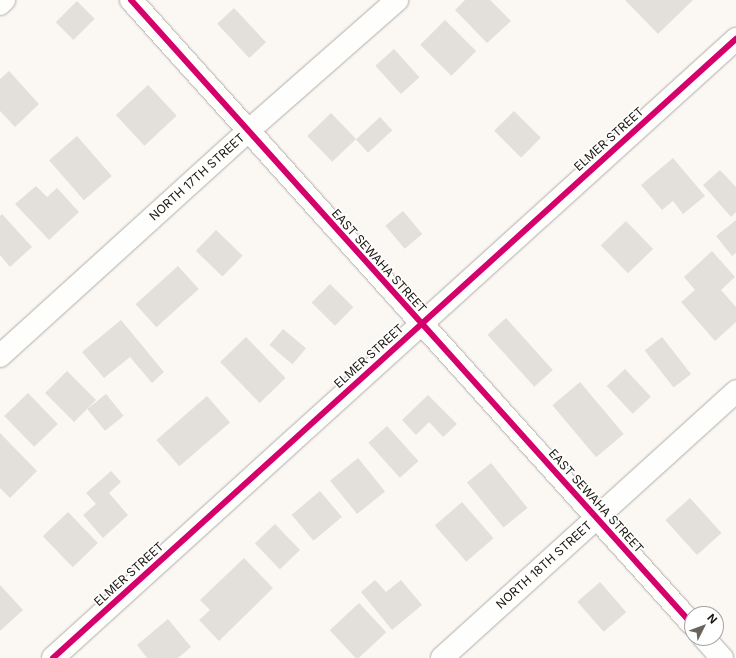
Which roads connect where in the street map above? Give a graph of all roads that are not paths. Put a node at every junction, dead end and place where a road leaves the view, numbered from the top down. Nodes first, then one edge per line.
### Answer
1 (4, 0) edge
2 (131, 0) edge
3 (397, 0) edge
4 (0, 4) edge
5 (736, 39) edge
6 (247, 132) junction
7 (422, 324) junction
8 (0, 356) edge
9 (736, 391) edge
10 (596, 518) junction
11 (684, 615) edge
12 (711, 646) edge
13 (53, 658) edge
14 (442, 658) edge
15 (722, 658) edge

1 - 4 street
2 - 6 street, EAST SEWAHA STREET
3 - 6 street, NORTH 17TH STREET
5 - 7 street, ELMER STREET
6 - 7 street, EAST SEWAHA STREET
6 - 8 street, NORTH 17TH STREET
7 - 10 street, EAST SEWAHA STREET
7 - 13 street, ELMER STREET
9 - 10 street, NORTH 18TH STREET
10 - 11 street, EAST SEWAHA STREET
10 - 14 street, NORTH 18TH STREET
12 - 15 street

